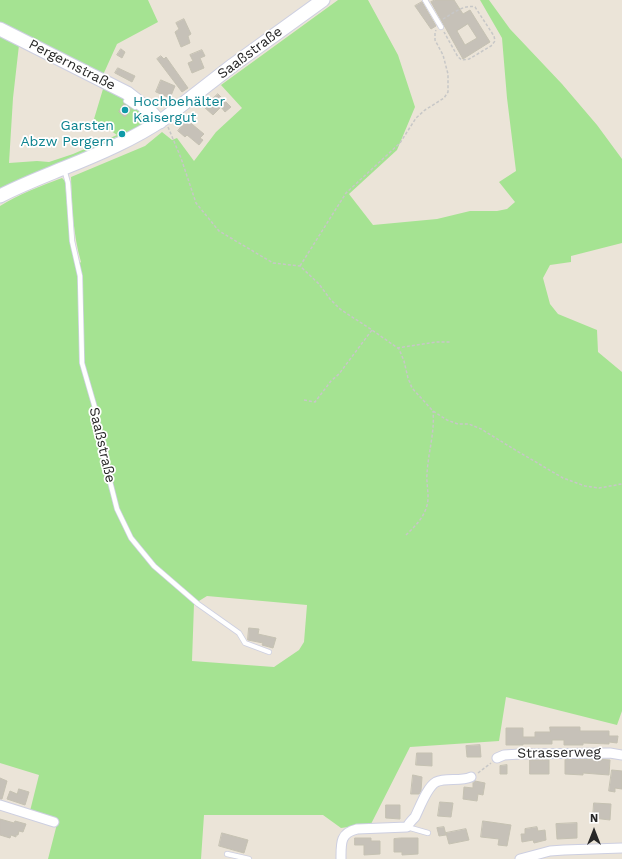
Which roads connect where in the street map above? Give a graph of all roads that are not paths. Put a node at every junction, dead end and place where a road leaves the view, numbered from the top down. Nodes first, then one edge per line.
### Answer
1 (323, 0) edge
2 (425, 0) edge
3 (441, 26) road end
4 (0, 29) edge
5 (126, 101) dead end
6 (149, 110) junction
7 (163, 120) junction
8 (64, 169) junction
9 (0, 196) edge
10 (269, 652) dead end
11 (622, 755) edge
12 (497, 758) road end
13 (471, 776) road end
14 (0, 805) edge
15 (54, 822) dead end
16 (407, 827) junction
17 (428, 833) dead end
18 (622, 848) edge
19 (228, 854) dead end
20 (249, 859) edge
21 (341, 859) edge
22 (520, 859) edge

1 - 7 street, Saaßstraße
2 - 3 lane
4 - 6 street, Pergernstraße
5 - 6 lane
6 - 7 street, Pergernstraße
7 - 8 street, Saaßstraße
8 - 9 street, Saaßstraße
8 - 10 lane, Saaßstraße
11 - 12 street, Strasserweg
13 - 16 street
14 - 15 street
16 - 17 lane
16 - 21 street
18 - 22 street
19 - 20 lane

